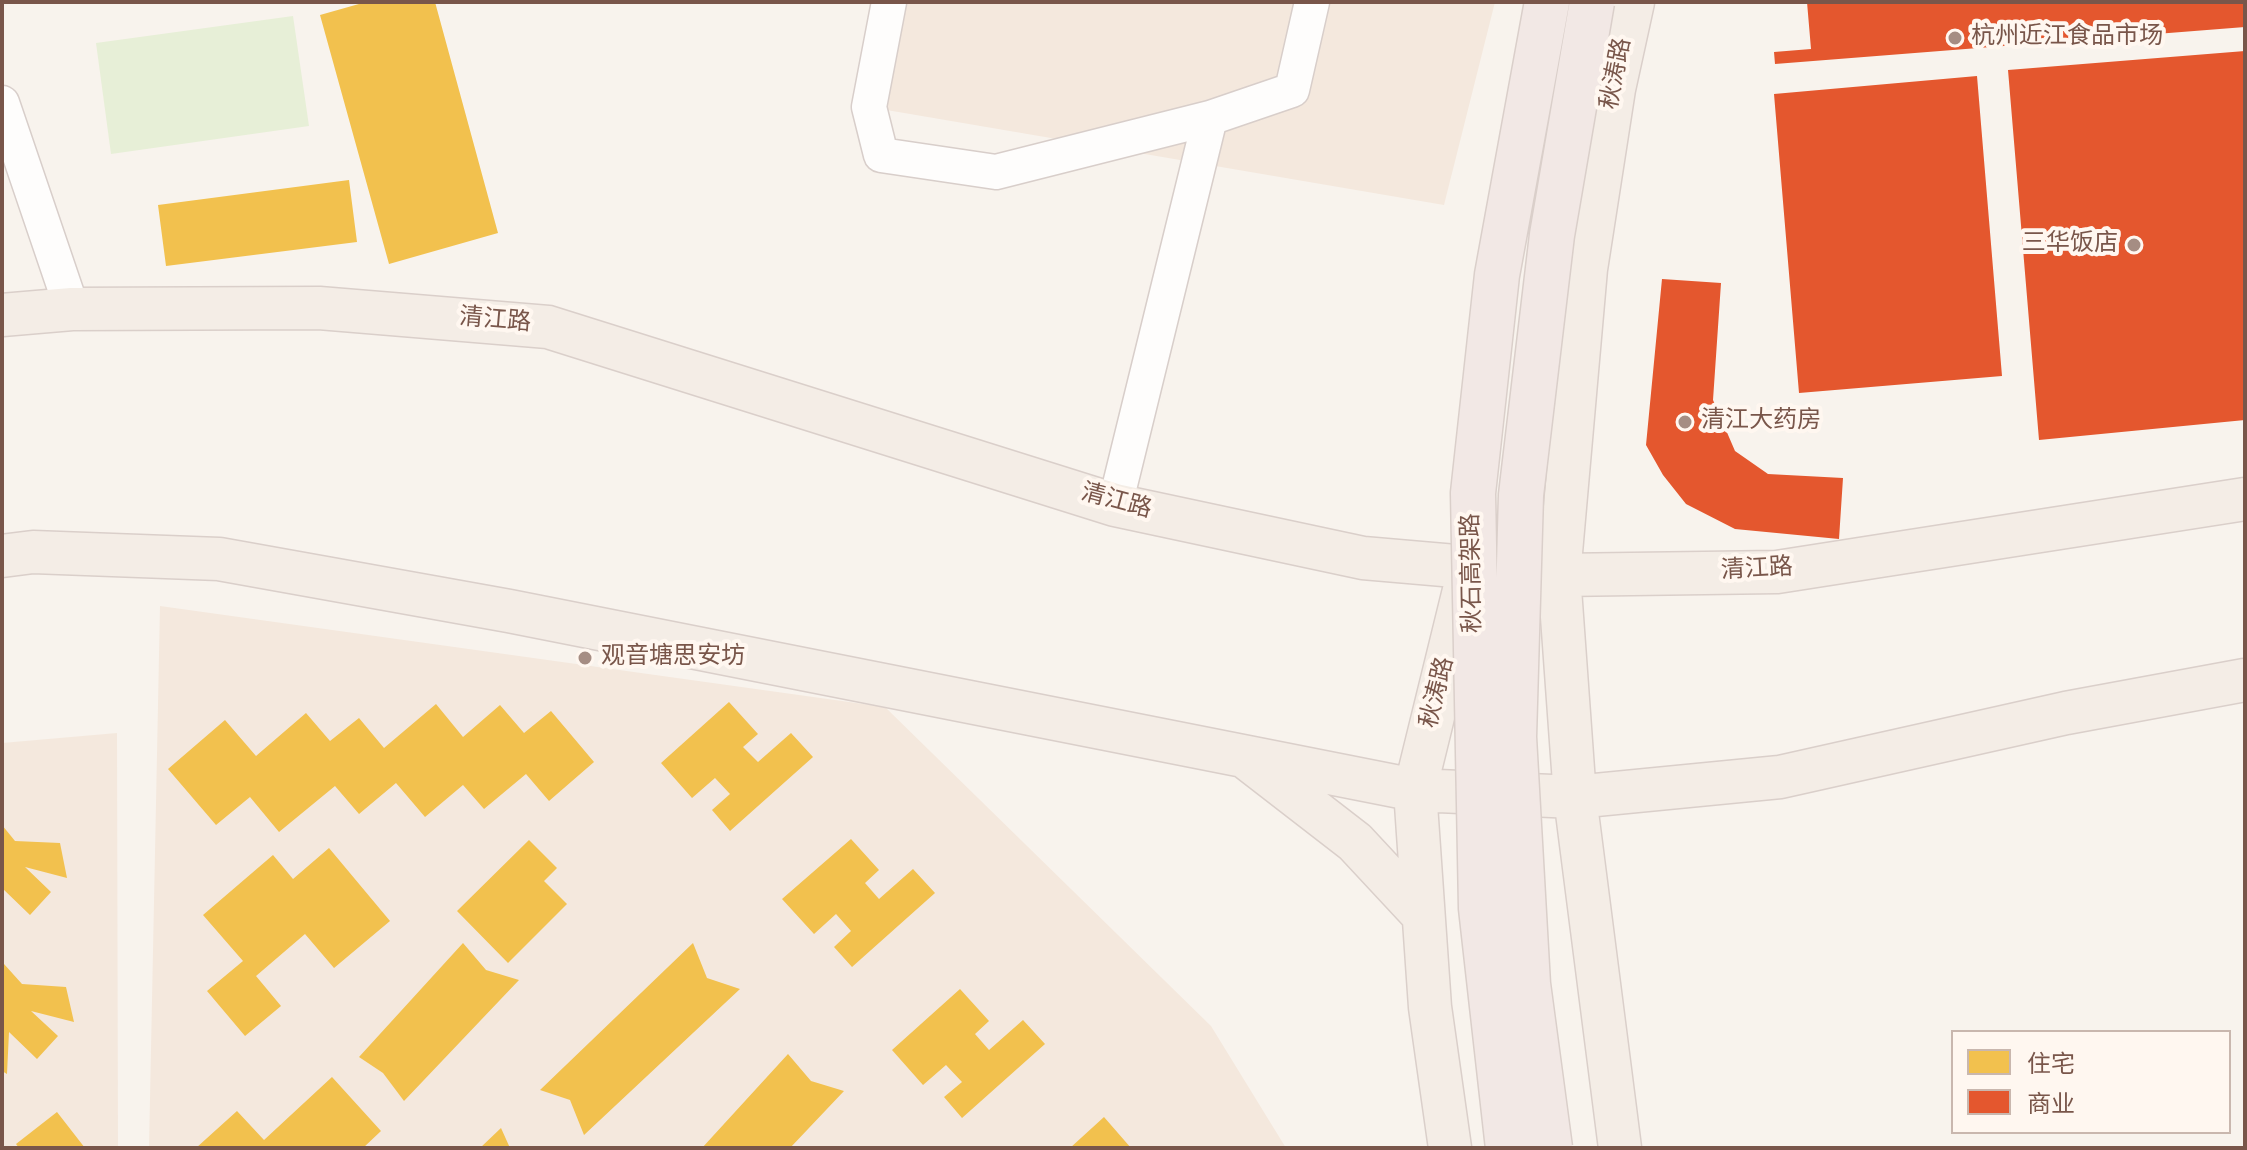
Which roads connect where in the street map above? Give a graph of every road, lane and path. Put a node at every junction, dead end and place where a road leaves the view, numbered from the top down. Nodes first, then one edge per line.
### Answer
1 (889, 2) edge
2 (1312, 2) edge
3 (1531, 2) edge
4 (1547, 2) edge
5 (1592, 2) edge
6 (1633, 2) edge
7 (2, 103) edge
8 (1210, 118) junction
9 (72, 309) junction
10 (2, 315) edge
11 (2245, 499) edge
12 (1115, 505) junction
13 (2, 556) edge
14 (1471, 565) junction
15 (1559, 575) junction
16 (2245, 680) edge
17 (1243, 755) junction
18 (1415, 790) junction
19 (1575, 797) junction
20 (1423, 915) junction
21 (1450, 1148) edge
22 (1508, 1148) edge
23 (1550, 1148) edge
24 (1620, 1148) edge

1 - 8 lane
2 - 8 lane
3 - 14 main road, 秋涛路
4 - 22 highway, 秋石高架路, bridge
5 - 23 highway, 秋石高架路, bridge
6 - 15 main road, 秋涛路
7 - 9 lane
8 - 12 lane
9 - 10 main road, 清江路
9 - 12 main road, 清江路
11 - 15 main road, 清江路
12 - 14 main road, 清江路
13 - 17 main road
14 - 15 main road, 清江路
14 - 18 main road, 秋涛路
15 - 19 main road, 秋涛路
16 - 19 main road
17 - 18 main road
17 - 20 main road
18 - 19 main road
18 - 20 main road, 秋涛路
19 - 24 main road, 秋涛路
20 - 21 main road, 秋涛路

